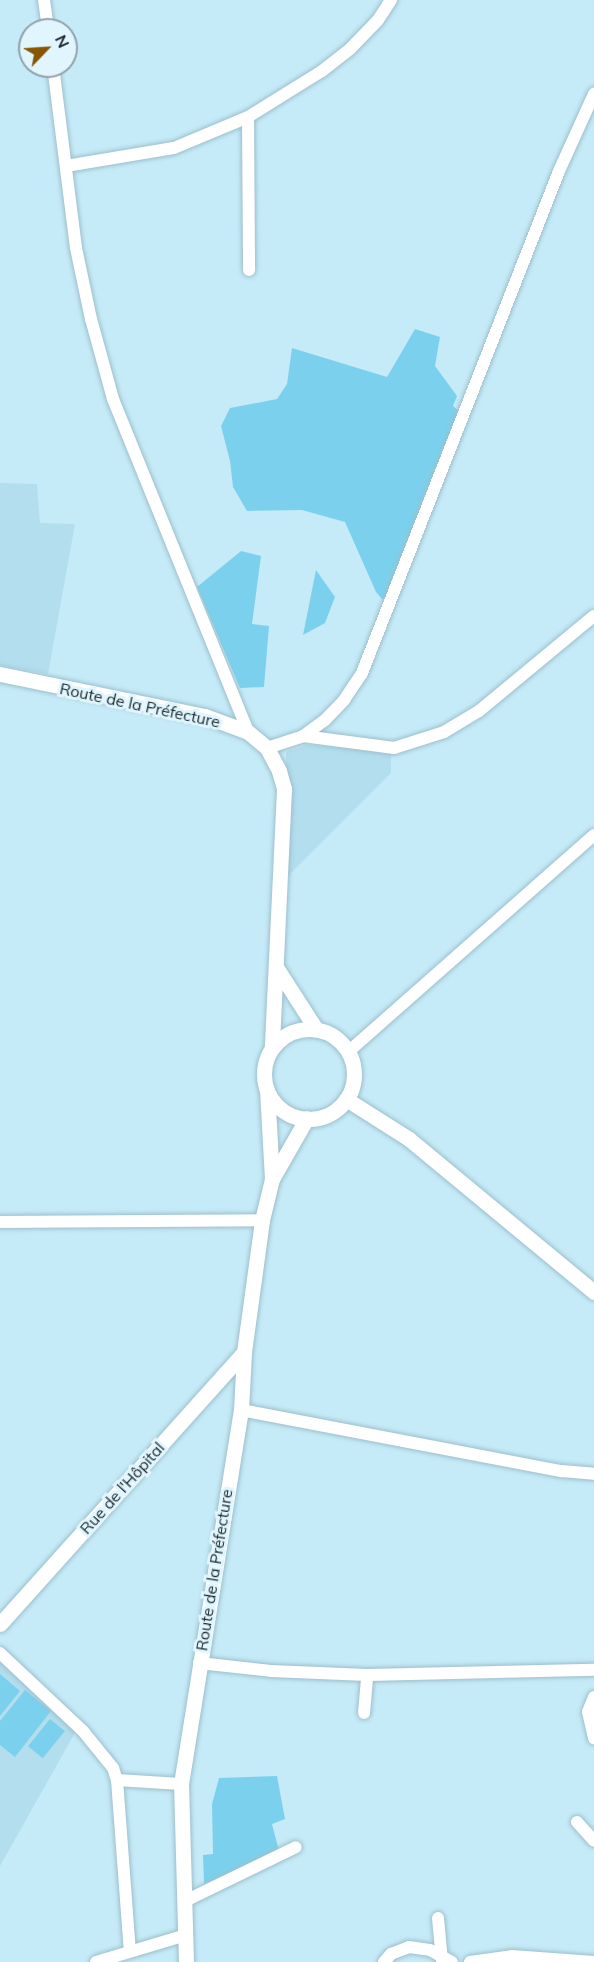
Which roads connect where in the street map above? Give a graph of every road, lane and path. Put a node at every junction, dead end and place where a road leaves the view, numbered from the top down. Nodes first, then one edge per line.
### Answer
1 (44, 0) edge
2 (391, 0) edge
3 (46, 18) edge
4 (54, 78) edge
5 (594, 94) edge
6 (248, 117) junction
7 (66, 166) junction
8 (249, 270) dead end
9 (594, 616) edge
10 (0, 674) edge
11 (248, 732) junction
12 (303, 736) junction
13 (267, 748) junction
14 (594, 835) edge
15 (276, 967) junction
16 (316, 1029) junction
17 (272, 1048) junction
18 (348, 1052) junction
19 (267, 1090) junction
20 (346, 1099) junction
21 (307, 1118) junction
22 (272, 1179) junction
23 (262, 1220) junction
24 (0, 1222) edge
25 (594, 1292) edge
26 (244, 1352) junction
27 (241, 1410) junction
28 (594, 1474) edge
29 (0, 1624) edge
30 (0, 1653) edge
31 (200, 1663) junction
32 (594, 1670) edge
33 (367, 1675) junction
34 (594, 1697) edge
35 (364, 1713) dead end
36 (594, 1738) edge
37 (117, 1780) junction
38 (181, 1784) junction
39 (577, 1822) dead end
40 (594, 1841) edge
41 (296, 1847) dead end
42 (185, 1901) junction
43 (438, 1918) dead end
44 (186, 1935) junction
45 (130, 1951) junction
46 (445, 1960) edge
47 (96, 1962) edge
48 (186, 1962) edge
49 (384, 1962) edge
50 (470, 1962) edge
51 (594, 1962) edge

1 - 3 street
2 - 6 street
4 - 7 street
5 - 12 street
6 - 7 street
6 - 8 street
7 - 11 street
9 - 12 street
10 - 11 street, Route de la Préfecture
11 - 13 street, Route de la Préfecture
12 - 13 street
13 - 15 street, Route de la Préfecture
14 - 18 street
15 - 16 street
15 - 17 street, Route de la Préfecture
16 - 17 street
16 - 18 street
17 - 19 street
18 - 20 street
19 - 21 street
19 - 22 street, Route de la Préfecture
20 - 21 street
20 - 25 street
21 - 22 street, Route de la Préfecture
22 - 23 street, Route de la Préfecture
23 - 24 street
23 - 26 street, Route de la Préfecture
26 - 27 street, Route de la Préfecture
26 - 29 street, Rue de l'Hôpital
27 - 28 street
27 - 31 street, Route de la Préfecture
30 - 37 street
31 - 33 street
31 - 38 street, Route de la Préfecture
32 - 33 street
33 - 35 street
34 - 36 street
37 - 38 street
37 - 45 street
38 - 42 street, Route de la Préfecture
39 - 40 street
41 - 42 street
42 - 44 street, Route de la Préfecture
43 - 46 street
44 - 45 street
44 - 48 street, Route de la Préfecture
45 - 47 street
46 - 49 street
50 - 51 street

